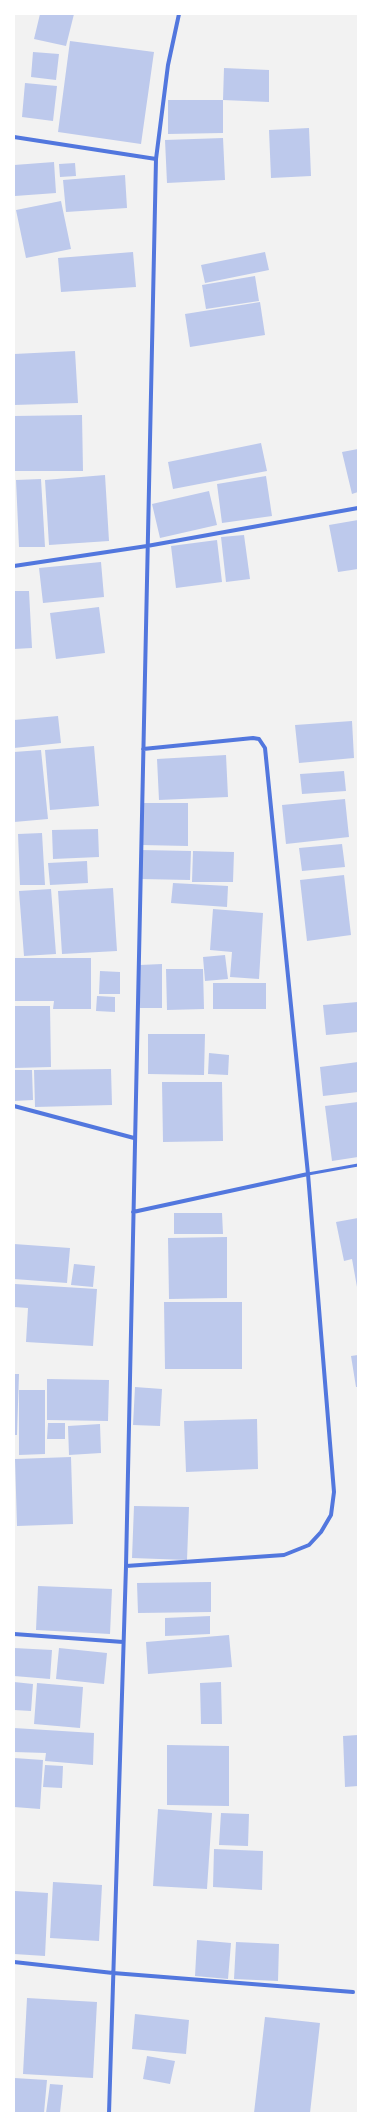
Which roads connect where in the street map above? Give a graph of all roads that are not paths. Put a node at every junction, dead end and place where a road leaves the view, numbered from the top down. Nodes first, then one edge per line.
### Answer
1 (179, 14) edge
2 (14, 138) edge
3 (156, 159) junction
4 (358, 508) edge
5 (147, 546) junction
6 (14, 566) edge
7 (143, 749) junction
8 (14, 1106) edge
9 (134, 1138) junction
10 (358, 1165) edge
11 (308, 1174) junction
12 (133, 1212) junction
13 (126, 1566) junction
14 (14, 1634) edge
15 (123, 1642) junction
16 (14, 1962) edge
17 (113, 1973) junction
18 (353, 1992) dead end
19 (109, 2113) edge

1 - 3 street
2 - 3 street
3 - 5 street
4 - 5 street
5 - 6 street
5 - 7 street
7 - 9 street
7 - 11 street
8 - 9 street
9 - 12 street
10 - 11 lane
11 - 12 street
11 - 13 street
12 - 13 street
13 - 15 street
14 - 15 street
15 - 17 street
16 - 17 street
17 - 18 street
17 - 19 street

